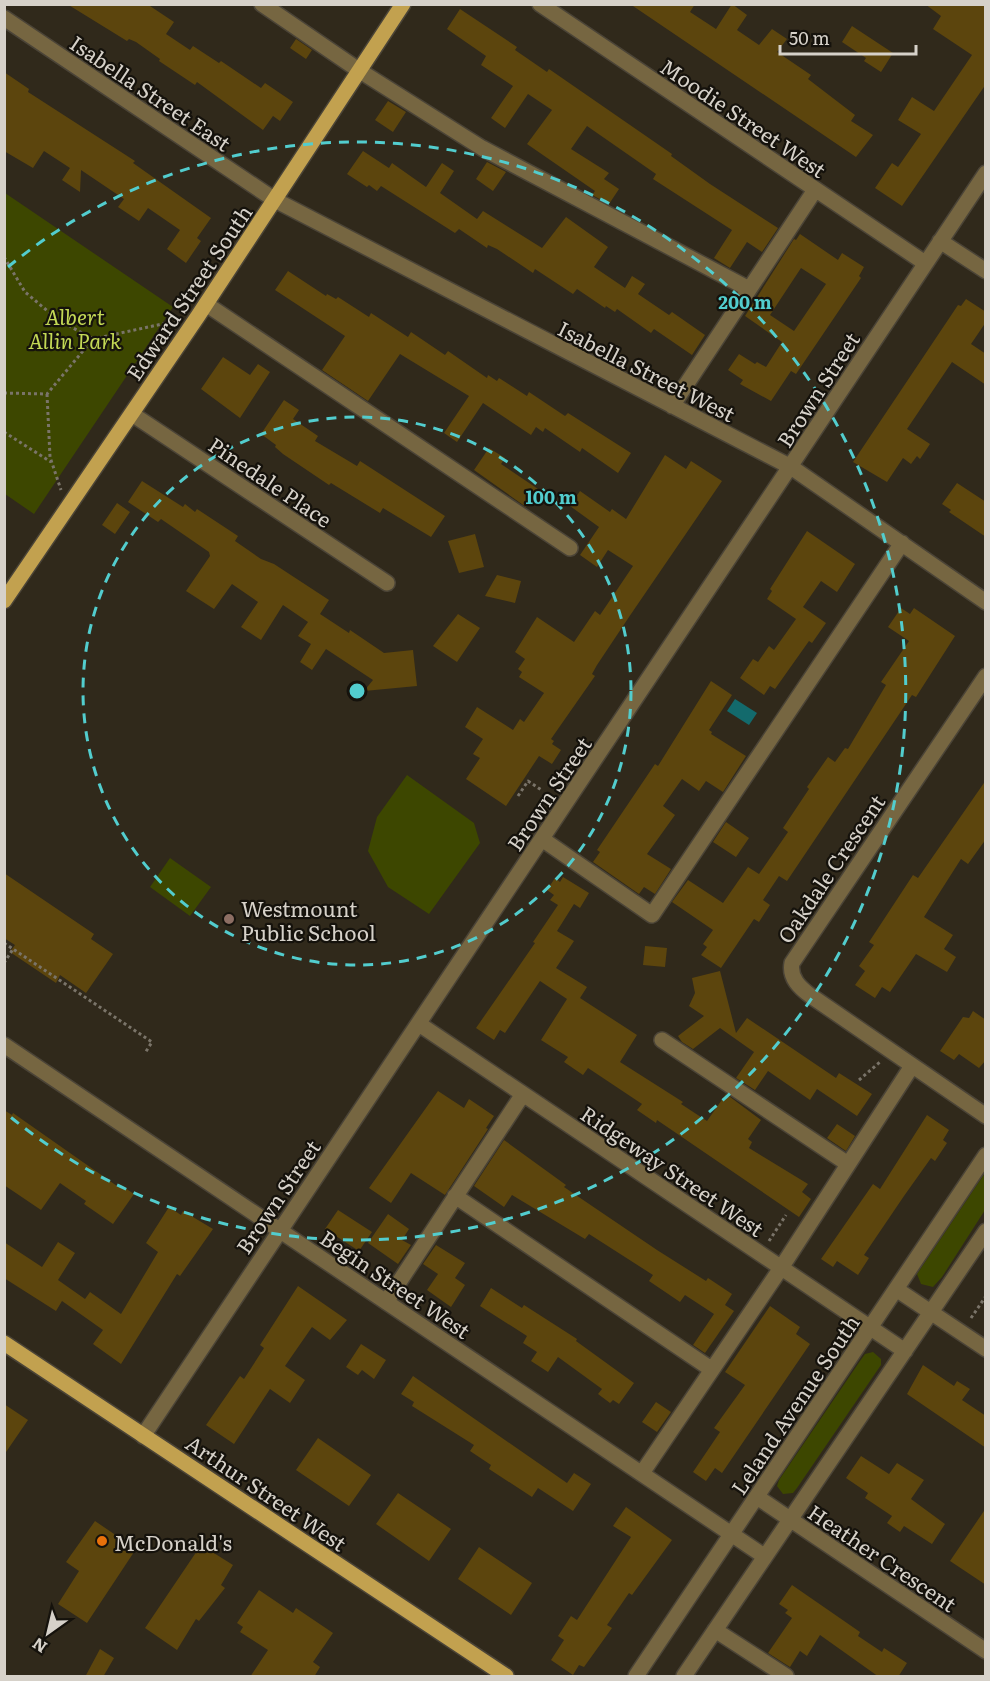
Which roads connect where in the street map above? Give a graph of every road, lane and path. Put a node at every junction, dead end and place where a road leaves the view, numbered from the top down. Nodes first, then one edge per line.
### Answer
1 (262, 4) edge
2 (403, 4) edge
3 (540, 4) edge
4 (4, 18) edge
5 (360, 71) junction
6 (986, 173) edge
7 (815, 190) junction
8 (275, 200) junction
9 (940, 241) junction
10 (4, 257) edge
11 (925, 263) junction
12 (986, 271) edge
13 (749, 289) junction
14 (202, 310) junction
15 (93, 339) junction
16 (4, 393) edge
17 (47, 394) junction
18 (672, 406) junction
19 (132, 414) junction
20 (4, 432) edge
21 (52, 463) junction
22 (791, 467) junction
23 (67, 508) junction
24 (902, 543) junction
25 (570, 549) dead end
26 (387, 583) dead end
27 (4, 600) edge
28 (986, 602) edge
29 (986, 676) edge
30 (543, 791) dead end
31 (518, 796) dead end
32 (542, 839) junction
33 (4, 943) edge
34 (14, 949) junction
35 (4, 963) edge
36 (418, 1024) junction
37 (662, 1040) dead end
38 (4, 1045) edge
39 (888, 1050) junction
40 (145, 1053) dead end
41 (912, 1066) junction
42 (859, 1080) dead end
43 (523, 1094) junction
44 (986, 1116) edge
45 (986, 1155) edge
46 (848, 1164) junction
47 (455, 1196) junction
48 (786, 1215) dead end
49 (279, 1230) junction
50 (986, 1231) edge
51 (761, 1254) junction
52 (781, 1268) junction
53 (896, 1289) junction
54 (986, 1296) edge
55 (386, 1302) junction
56 (931, 1312) junction
57 (870, 1328) junction
58 (962, 1332) junction
59 (4, 1343) edge
60 (986, 1348) edge
61 (905, 1351) junction
62 (711, 1369) junction
63 (143, 1436) junction
64 (642, 1473) junction
65 (757, 1497) junction
66 (789, 1519) junction
67 (732, 1534) junction
68 (764, 1556) junction
69 (715, 1630) junction
70 (986, 1651) edge
71 (507, 1677) edge
72 (636, 1677) edge
73 (684, 1677) edge
74 (786, 1677) edge

1 - 5 street
2 - 5 main road, Edward Street South
3 - 7 street, Moodie Street West
4 - 8 street, Isabella Street East
5 - 8 main road, Edward Street South
5 - 13 street
6 - 9 street, Brown Street
7 - 11 street, Moodie Street West
7 - 13 street
8 - 14 main road, Edward Street South
8 - 18 street, Isabella Street West
9 - 11 street, Brown Street
9 - 12 street
10 - 15 path
11 - 22 street, Brown Street
13 - 18 street
14 - 15 path
14 - 19 main road, Edward Street South
14 - 25 street
15 - 17 path
16 - 17 path
17 - 21 path
18 - 22 street, Isabella Street West
19 - 23 main road, Edward Street South
19 - 26 street, Pinedale Place
20 - 21 path
21 - 23 path
22 - 24 street, Isabella Street West
22 - 32 street, Brown Street
23 - 27 main road, Edward Street South
24 - 28 street, Isabella Street West
24 - 32 street
29 - 39 street, Oakdale Crescent
30 - 31 path
32 - 36 street, Brown Street
33 - 34 path
34 - 35 path
34 - 40 path
36 - 43 street, Ridgeway Street West
36 - 49 street, Brown Street
37 - 46 street
38 - 49 street, Begin Street West
39 - 41 street, Oakdale Crescent
39 - 42 path
41 - 44 street, Oakdale Crescent
41 - 46 street
43 - 47 street
43 - 51 street, Ridgeway Street West
45 - 53 street, Leland Avenue South
46 - 52 street
47 - 55 street
47 - 62 street
48 - 51 path
49 - 55 street, Begin Street West
49 - 63 street, Brown Street
50 - 56 street
51 - 52 street, Ridgeway Street West
52 - 57 street, Ridgeway Street West
52 - 62 street
53 - 56 street
53 - 57 street, Leland Avenue South
54 - 58 path
55 - 64 street, Begin Street West
56 - 58 street
56 - 61 street
57 - 61 street, Ridgeway Street West
57 - 65 street, Leland Avenue South
58 - 60 street
59 - 63 main road, Arthur Street West
61 - 66 street
62 - 64 street
63 - 71 main road, Arthur Street West
64 - 67 street, Begin Street West
65 - 66 street, Heather Crescent
65 - 67 street, Leland Avenue South
66 - 68 street
66 - 70 street, Heather Crescent
67 - 68 street, Begin Street West
67 - 72 street, Leland Avenue South
68 - 69 street
69 - 73 street
69 - 74 street

